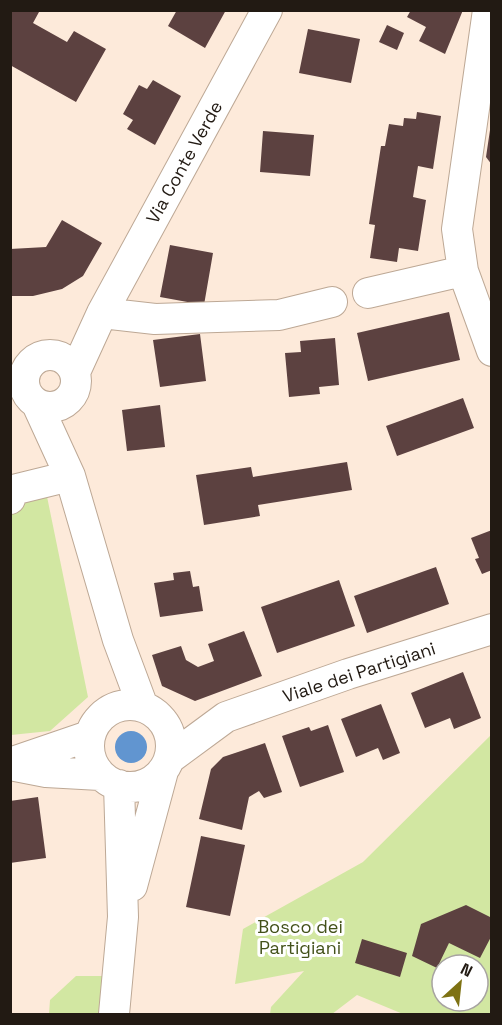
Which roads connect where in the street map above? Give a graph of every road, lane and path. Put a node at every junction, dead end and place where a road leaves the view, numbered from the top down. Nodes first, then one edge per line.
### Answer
1 (267, 10) edge
2 (488, 10) edge
3 (463, 271) junction
4 (368, 292) dead end
5 (332, 302) dead end
6 (102, 313) junction
7 (492, 351) edge
8 (44, 359) edge
9 (24, 391) edge
10 (68, 400) junction
11 (70, 476) junction
12 (10, 499) edge
13 (492, 629) edge
14 (118, 640) junction
15 (153, 713) junction
16 (226, 717) junction
17 (97, 724) junction
18 (10, 764) edge
19 (166, 765) junction
20 (110, 780) junction
21 (123, 918) junction
22 (114, 1014) edge

1 - 6 street, Via Conte Verde
2 - 3 street
3 - 4 street
3 - 7 street
5 - 6 street
6 - 8 street, Via Conte Verde
8 - 9 street, Via Conte Verde
8 - 10 street, Via Conte Verde
9 - 10 street
9 - 11 street, Via Conte Verde
10 - 11 street, Via Conte Verde
11 - 12 street
11 - 14 street, Via Conte Verde
13 - 16 street, Viale dei Partigiani
14 - 15 street, Via Conte Verde
14 - 17 street, Via Conte Verde
15 - 16 street, Viale dei Partigiani
15 - 17 street
15 - 19 street
16 - 19 street, Viale dei Partigiani
17 - 18 street
17 - 20 street
18 - 20 street
19 - 20 street
19 - 21 street
20 - 21 street
21 - 22 street

